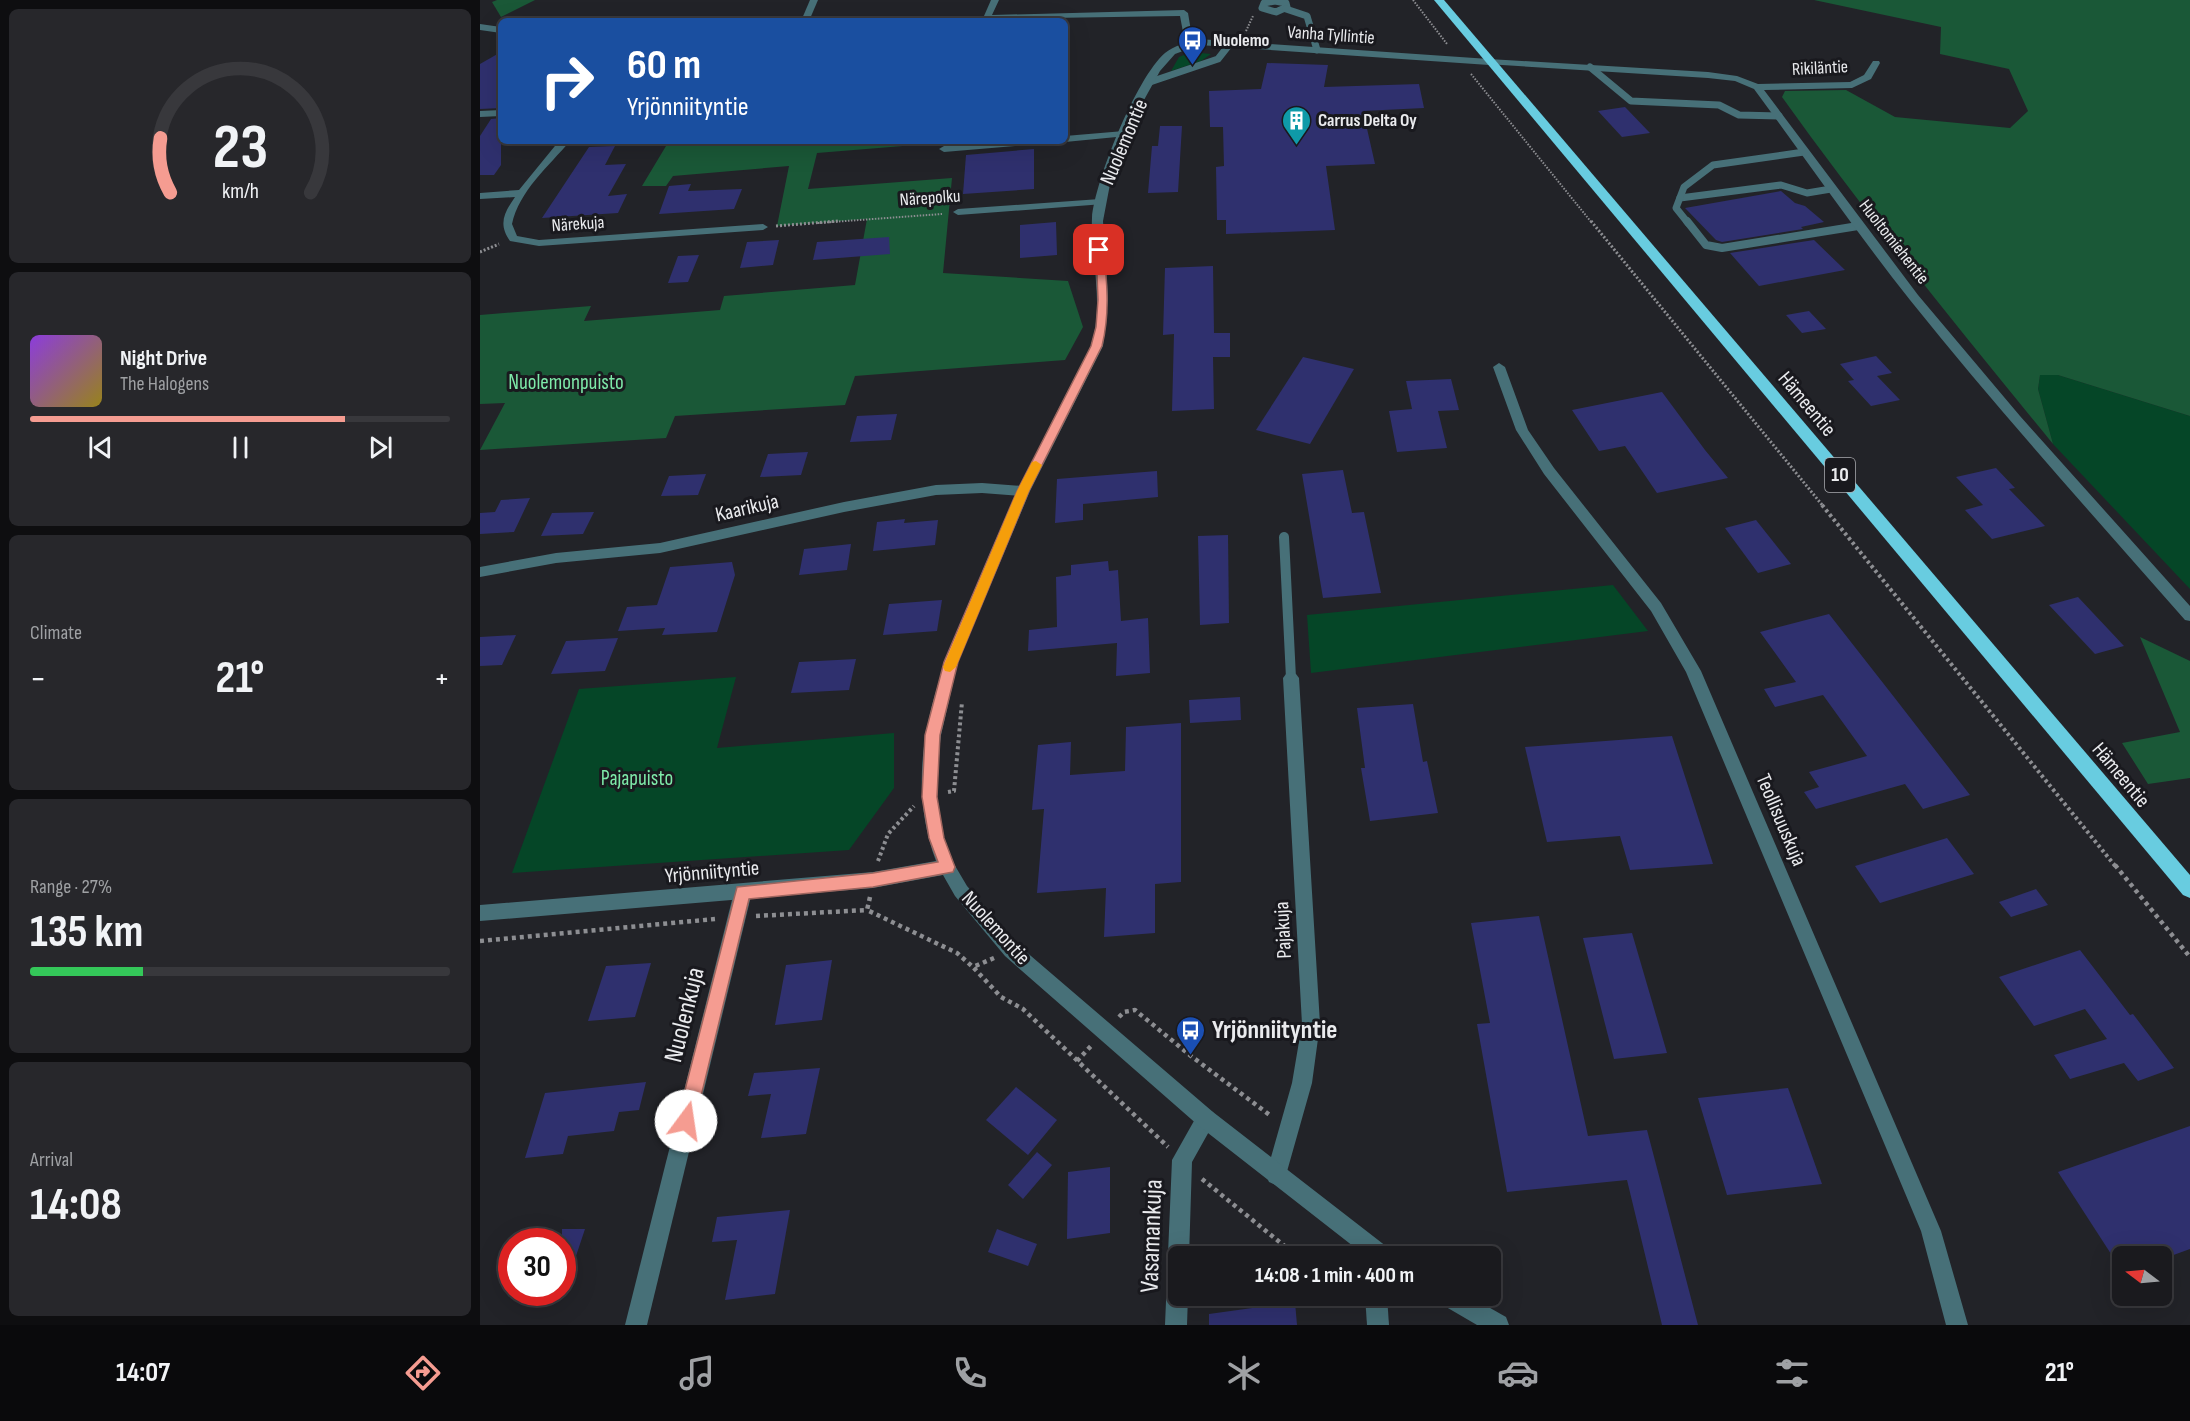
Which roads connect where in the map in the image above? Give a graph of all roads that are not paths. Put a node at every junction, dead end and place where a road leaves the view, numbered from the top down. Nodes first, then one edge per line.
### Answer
1 (814, 0) edge
2 (995, 0) edge
3 (1439, 0) edge
4 (1286, 9) dead end
5 (806, 18) edge
6 (987, 18) joint
7 (480, 27) edge
8 (498, 30) edge
9 (1198, 42) junction
10 (1228, 45) junction
11 (1317, 50) junction
12 (1489, 62) junction
13 (1875, 63) dead end
14 (1590, 67) junction
15 (1150, 82) junction
16 (1757, 87) junction
17 (498, 113) edge
18 (480, 114) edge
19 (1779, 116) junction
20 (1124, 134) junction
21 (1068, 139) edge
22 (563, 144) edge
23 (1003, 144) edge
24 (944, 149) dead end
25 (1804, 152) junction
26 (1831, 189) junction
27 (522, 193) junction
28 (480, 196) edge
29 (1680, 198) junction
30 (1100, 202) junction
31 (958, 212) road end
32 (1858, 226) junction
33 (763, 227) road end
34 (1498, 367) dead end
35 (1023, 491) junction
36 (1284, 537) dead end
37 (480, 572) edge
38 (2190, 616) edge
39 (1291, 678) joint
40 (948, 867) junction
41 (2190, 890) edge
42 (743, 892) junction
43 (480, 913) edge
44 (1206, 1119) junction
45 (1276, 1175) junction
46 (1367, 1246) edge
47 (1377, 1306) edge
48 (1466, 1306) edge
49 (636, 1325) edge
50 (1176, 1325) edge
51 (1378, 1325) edge
52 (1498, 1325) edge
53 (1957, 1325) edge

1 - 5 street
2 - 6 street
3 - 12 highway, Hämeentie / 10
4 - 11 lane
6 - 9 street
7 - 8 street
9 - 10 street, Vanha Tyllintie
9 - 15 street, Nuolemontie
10 - 11 street, Vanha Tyllintie
10 - 15 lane
11 - 12 street, Vanha Tyllintie
12 - 14 street
12 - 41 highway, Hämeentie / 10
13 - 16 street, Rikiläntie
14 - 16 street
14 - 19 lane
15 - 20 street, Nuolemontie
16 - 19 street, Huoltomiehentie
17 - 18 street
19 - 25 street, Huoltomiehentie
20 - 21 street
20 - 30 street, Nuolemontie
22 - 27 street, Närekuja
23 - 24 street
25 - 26 street, Huoltomiehentie
25 - 29 lane
26 - 29 lane
26 - 32 street, Huoltomiehentie
27 - 28 street
27 - 33 street, Närekuja
29 - 32 lane
30 - 31 street, Närepolku
30 - 35 street, Nuolemontie
32 - 38 street, Huoltomiehentie
34 - 53 street, Teollisuuskuja
35 - 37 street, Kaarikuja
35 - 40 street, Nuolemontie
36 - 39 lane
39 - 45 street, Pajakuja
40 - 42 street, Yrjönniityntie
40 - 44 street, Nuolemontie
42 - 43 street, Yrjönniityntie
42 - 49 street, Nuolenkuja
44 - 45 street, Nuolemontie
44 - 50 street, Vasamankuja
45 - 46 street, Nuolemontie
47 - 51 street
48 - 52 street

